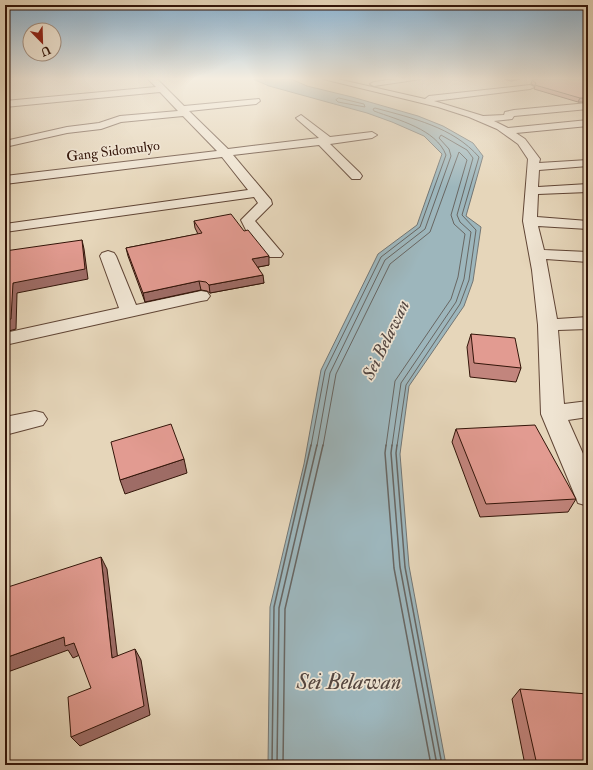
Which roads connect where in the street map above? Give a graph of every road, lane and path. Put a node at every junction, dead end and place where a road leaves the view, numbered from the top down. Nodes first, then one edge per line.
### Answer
1 (153, 115) edge
2 (188, 115) edge
3 (469, 115) edge
4 (508, 115) edge
5 (301, 118) dead end
6 (482, 119) junction
7 (588, 123) edge
8 (507, 131) junction
9 (372, 135) dead end
10 (325, 141) junction
11 (5, 144) edge
12 (225, 153) junction
13 (588, 163) edge
14 (533, 167) junction
15 (356, 176) dead end
16 (5, 180) edge
17 (588, 188) edge
18 (531, 191) junction
19 (257, 193) junction
20 (530, 221) junction
21 (588, 225) edge
22 (5, 228) edge
23 (275, 254) dead end
24 (108, 256) dead end
25 (588, 257) edge
26 (539, 262) junction
27 (588, 272) edge
28 (201, 296) dead end
29 (130, 312) junction
30 (588, 323) edge
31 (548, 325) junction
32 (5, 339) edge
33 (588, 409) edge
34 (553, 414) junction
35 (35, 419) dead end
36 (5, 426) edge
37 (588, 494) edge

1 - 11 street
2 - 12 street
3 - 6 street
4 - 6 street
5 - 10 street
6 - 8 street
7 - 8 street
8 - 14 street
9 - 10 street, Gang Sidomulyo
10 - 12 street, Gang Sidomulyo
10 - 15 street
12 - 16 street, Gang Sidomulyo
12 - 19 street
13 - 14 street
14 - 18 street
17 - 18 street
18 - 20 street
19 - 22 street
19 - 23 street
20 - 21 street
20 - 26 street
24 - 29 street
25 - 26 street
26 - 27 street
26 - 31 street
28 - 29 street
29 - 32 street
30 - 31 street
31 - 34 street
33 - 34 street
34 - 37 street
35 - 36 street

